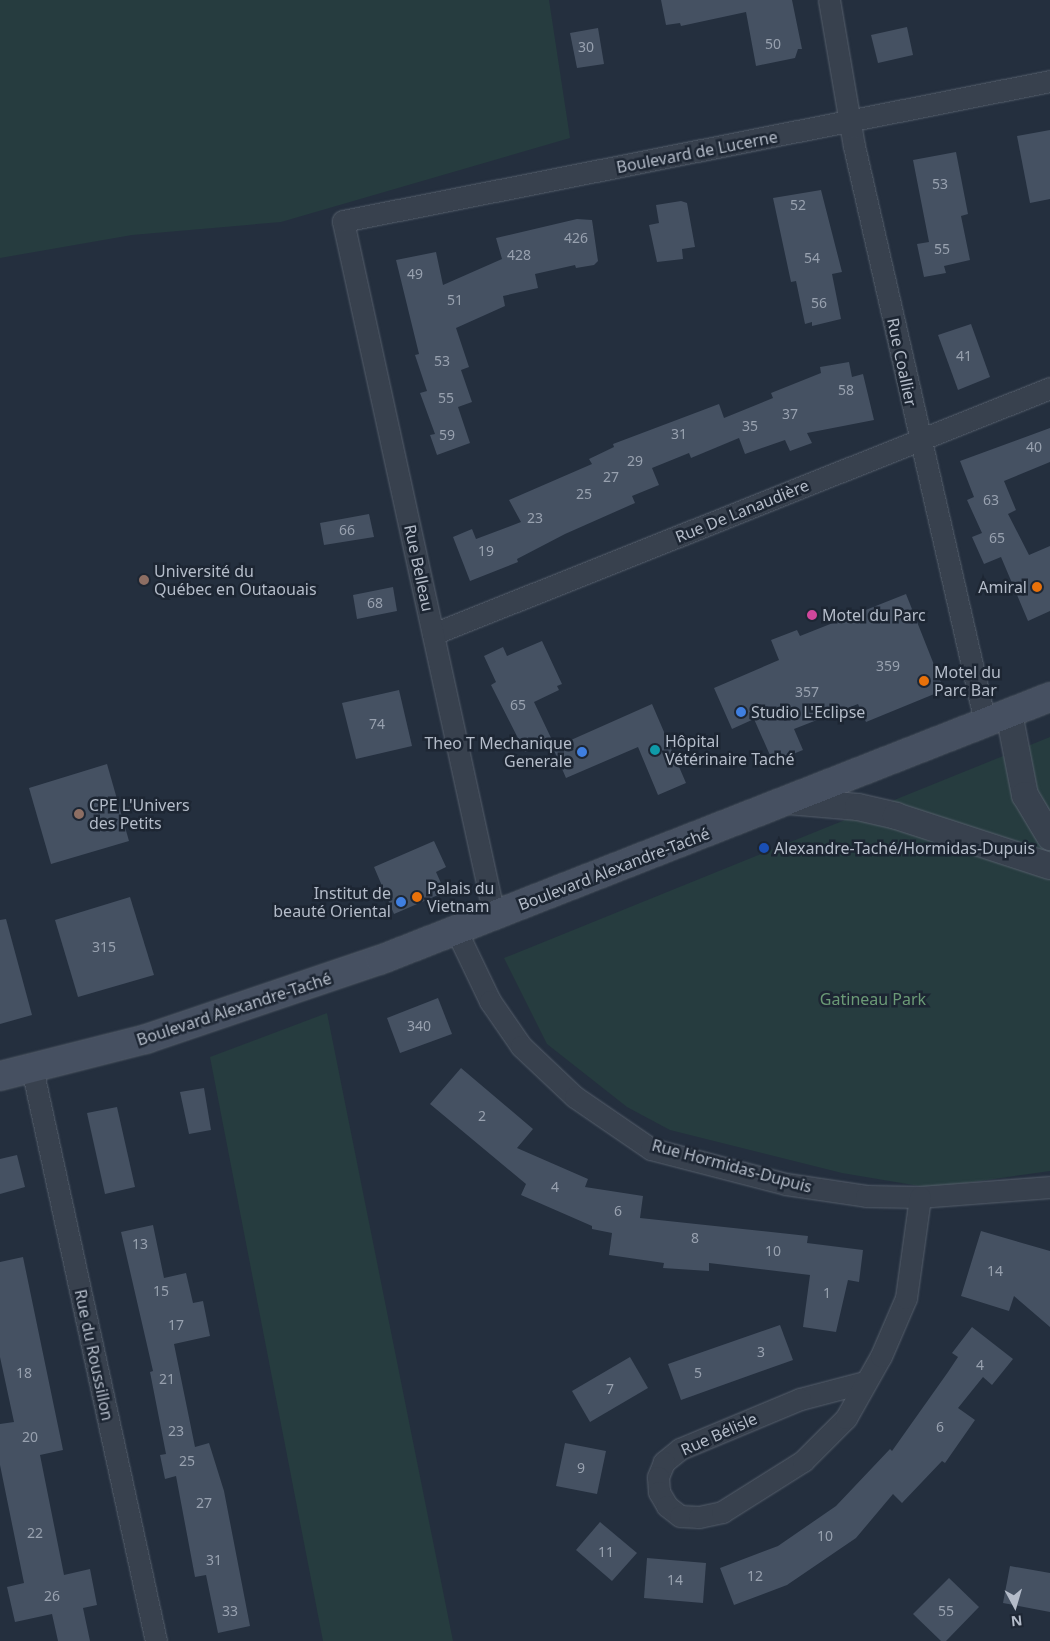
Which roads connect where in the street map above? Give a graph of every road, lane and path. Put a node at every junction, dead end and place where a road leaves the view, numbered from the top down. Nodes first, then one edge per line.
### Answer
1 (829, 0) edge
2 (1050, 82) edge
3 (852, 121) junction
4 (343, 221) joint
5 (1050, 388) edge
6 (920, 440) junction
7 (433, 634) junction
8 (1050, 697) edge
9 (997, 718) junction
10 (788, 801) junction
11 (1050, 837) edge
12 (1050, 866) edge
13 (494, 916) junction
14 (456, 930) junction
15 (32, 1068) junction
16 (0, 1076) edge
17 (1050, 1187) edge
18 (920, 1197) junction
19 (865, 1382) junction
20 (156, 1641) edge

1 - 3 street, Rue Coallier
2 - 3 street, Boulevard de Lucerne
3 - 4 street, Boulevard de Lucerne
3 - 6 street, Rue Coallier
4 - 7 street, Rue Belleau
5 - 6 street, Rue De Lanaudière
6 - 7 street, Rue De Lanaudière
6 - 9 street, Rue Coallier
7 - 13 street, Rue Belleau
8 - 9 main road, Boulevard Alexandre-Taché
9 - 10 main road, Boulevard Alexandre-Taché
9 - 11 street
10 - 12 street
10 - 13 main road, Boulevard Alexandre-Taché
13 - 14 main road, Boulevard Alexandre-Taché
14 - 15 main road, Boulevard Alexandre-Taché
14 - 18 street, Rue Hormidas-Dupuis
15 - 16 main road, Boulevard Alexandre-Taché
15 - 20 street, Rue du Roussillon
17 - 18 street, Rue Hormidas-Dupuis
18 - 19 street, Rue Bélisle
19 - 19 street, Rue Bélisle

